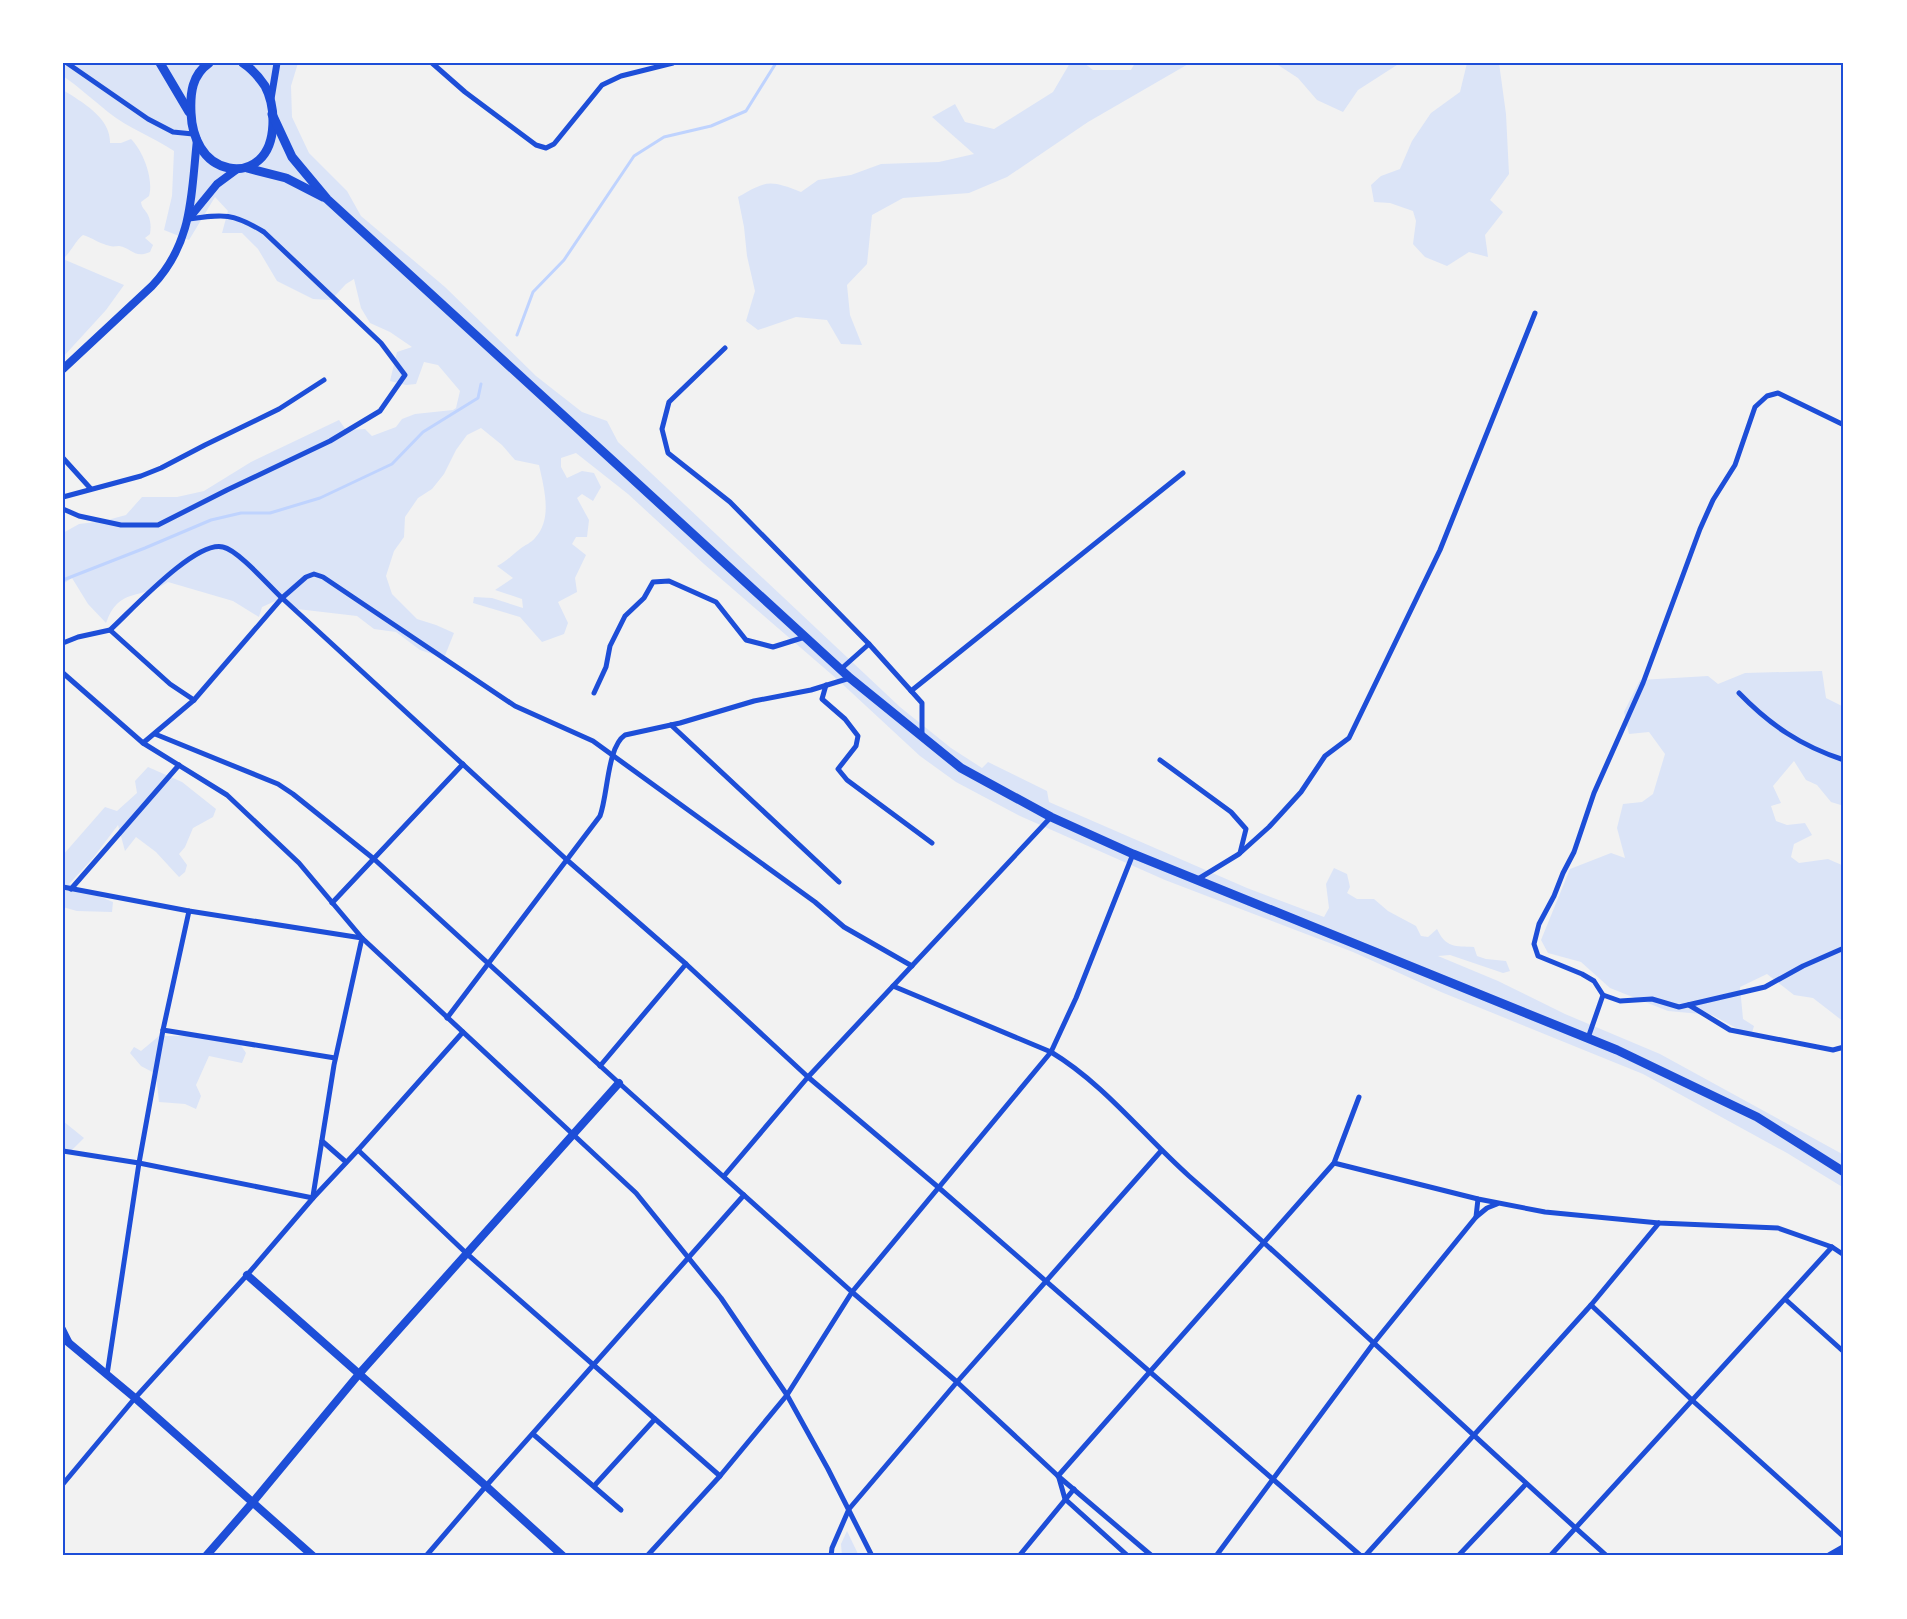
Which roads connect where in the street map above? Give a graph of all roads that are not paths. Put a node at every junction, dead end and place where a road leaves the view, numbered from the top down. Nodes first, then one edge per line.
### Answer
1 (66, 63) edge
2 (160, 63) edge
3 (208, 63) edge
4 (243, 63) edge
5 (277, 63) edge
6 (432, 63) edge
7 (673, 63) edge
8 (271, 102) junction
9 (191, 114) junction
10 (272, 114) junction
11 (195, 137) junction
12 (247, 168) junction
13 (236, 170) junction
14 (327, 199) junction
15 (189, 219) junction
16 (1535, 313) dead end
17 (725, 348) dead end
18 (63, 369) edge
19 (324, 380) dead end
20 (1844, 425) edge
21 (63, 458) edge
22 (1183, 473) dead end
23 (91, 489) junction
24 (63, 497) edge
25 (63, 509) edge
26 (282, 598) junction
27 (110, 630) junction
28 (806, 637) junction
29 (63, 643) edge
30 (869, 644) junction
31 (841, 669) junction
32 (63, 673) edge
33 (850, 678) junction
34 (826, 685) junction
35 (911, 691) junction
36 (594, 693) dead end
37 (1739, 693) dead end
38 (194, 700) junction
39 (671, 724) junction
40 (154, 734) junction
41 (922, 737) junction
42 (143, 743) junction
43 (613, 756) junction
44 (1160, 760) dead end
45 (1844, 760) edge
46 (463, 764) junction
47 (179, 765) junction
48 (1051, 817) junction
49 (932, 843) dead end
50 (1133, 854) junction
51 (1239, 854) junction
52 (374, 859) junction
53 (567, 860) junction
54 (1197, 880) junction
55 (839, 882) dead end
56 (63, 886) edge
57 (71, 889) junction
58 (332, 903) junction
59 (189, 911) junction
60 (362, 938) junction
61 (1844, 948) edge
62 (489, 962) junction
63 (686, 964) junction
64 (912, 966) junction
65 (892, 986) junction
66 (1603, 995) junction
67 (1689, 1005) junction
68 (447, 1018) junction
69 (163, 1030) junction
70 (463, 1032) junction
71 (1588, 1038) junction
72 (1844, 1047) edge
73 (1051, 1052) junction
74 (336, 1058) junction
75 (600, 1066) junction
76 (808, 1077) junction
77 (619, 1083) junction
78 (1359, 1097) dead end
79 (573, 1134) junction
80 (322, 1141) junction
81 (358, 1150) junction
82 (63, 1151) edge
83 (1161, 1151) junction
84 (346, 1162) junction
85 (139, 1163) junction
86 (1334, 1163) junction
87 (1844, 1172) edge
88 (724, 1176) junction
89 (938, 1187) junction
90 (744, 1195) junction
91 (313, 1198) junction
92 (1478, 1199) junction
93 (1499, 1203) junction
94 (1476, 1217) junction
95 (1659, 1223) junction
96 (1265, 1242) junction
97 (1832, 1247) junction
98 (466, 1253) junction
99 (1844, 1255) edge
100 (689, 1257) junction
101 (248, 1275) junction
102 (1046, 1281) junction
103 (852, 1292) junction
104 (1785, 1299) junction
105 (1591, 1305) junction
106 (63, 1328) edge
107 (63, 1338) edge
108 (1373, 1344) junction
109 (72, 1346) junction
110 (1844, 1352) edge
111 (594, 1366) junction
112 (1150, 1373) junction
113 (359, 1374) junction
114 (107, 1375) junction
115 (957, 1382) junction
116 (787, 1395) junction
117 (135, 1398) junction
118 (1693, 1401) junction
119 (655, 1419) junction
120 (533, 1434) junction
121 (1473, 1436) junction
122 (720, 1476) junction
123 (1058, 1476) junction
124 (1274, 1480) junction
125 (63, 1484) edge
126 (1526, 1484) junction
127 (486, 1485) junction
128 (594, 1486) junction
129 (1074, 1489) junction
130 (1065, 1499) junction
131 (253, 1502) junction
132 (849, 1509) junction
133 (621, 1510) dead end
134 (1575, 1528) junction
135 (1844, 1537) edge
136 (1844, 1548) edge
137 (206, 1556) edge
138 (314, 1556) edge
139 (426, 1556) edge
140 (563, 1556) edge
141 (647, 1556) edge
142 (831, 1556) edge
143 (872, 1556) edge
144 (1019, 1556) edge
145 (1128, 1556) edge
146 (1152, 1556) edge
147 (1216, 1556) edge
148 (1363, 1556) edge
149 (1458, 1556) edge
150 (1550, 1556) edge
151 (1607, 1556) edge
152 (1830, 1556) edge

1 - 11 street
2 - 9 highway
3 - 9 highway
4 - 8 highway
5 - 8 street
6 - 7 street
8 - 10 highway
9 - 11 highway
10 - 12 highway
10 - 14 highway
11 - 13 highway
11 - 15 main road
12 - 13 highway
12 - 14 highway
13 - 15 main road
14 - 28 highway
15 - 18 main road
15 - 25 street
16 - 51 street
17 - 30 street
19 - 23 street
20 - 66 street
21 - 23 street
22 - 35 street
23 - 24 street
26 - 27 street
26 - 38 street
26 - 43 street
26 - 46 street
27 - 29 street
27 - 38 street
28 - 31 highway
28 - 36 street
30 - 31 street
30 - 35 street
31 - 33 highway
32 - 42 street
33 - 34 street
33 - 41 highway
34 - 39 street
34 - 49 street
35 - 41 street
37 - 45 street
38 - 40 street
39 - 43 street
39 - 55 street
40 - 42 street
40 - 52 street
41 - 48 highway
42 - 47 street
43 - 53 street
43 - 64 street
44 - 51 street
46 - 52 street
46 - 53 street
47 - 57 street
47 - 58 street
48 - 50 highway
48 - 64 street
50 - 54 highway
50 - 73 street
51 - 54 street
52 - 58 street
52 - 62 street
53 - 62 street
53 - 63 street
54 - 71 highway
56 - 57 street
57 - 59 street
58 - 60 street
59 - 60 street
59 - 69 street
60 - 68 street
60 - 74 street
61 - 67 street
62 - 68 street
62 - 75 street
63 - 75 street
63 - 76 street
64 - 65 street
65 - 73 street
65 - 76 street
66 - 67 street
66 - 71 street
67 - 72 street
68 - 70 street
69 - 74 street
69 - 85 street
70 - 79 street
70 - 81 street
71 - 87 highway
73 - 83 street
73 - 89 street
74 - 80 street
75 - 77 street
76 - 88 street
76 - 89 street
77 - 79 main road
77 - 88 street
78 - 86 street
79 - 98 main road
79 - 100 street
80 - 84 street
80 - 91 street
81 - 84 street
81 - 98 street
82 - 85 street
83 - 96 street
83 - 102 street
84 - 91 street
85 - 91 street
85 - 114 street
86 - 92 street
86 - 96 street
88 - 90 street
89 - 102 street
89 - 103 street
90 - 100 street
90 - 103 street
91 - 101 street
92 - 93 street
92 - 94 street
93 - 94 street
93 - 95 street
94 - 108 street
95 - 97 street
95 - 105 street
96 - 108 street
96 - 112 street
97 - 99 street
97 - 104 street
98 - 111 street
98 - 113 main road
100 - 111 street
100 - 116 street
101 - 113 main road
101 - 117 street
102 - 112 street
102 - 115 street
103 - 115 street
103 - 116 street
104 - 110 street
104 - 118 street
105 - 118 street
105 - 121 street
106 - 109 street
107 - 109 main road
108 - 121 street
108 - 124 street
109 - 114 main road
111 - 119 street
111 - 120 street
112 - 123 street
112 - 124 street
113 - 127 main road
113 - 131 main road
114 - 117 main road
115 - 123 street
115 - 132 street
116 - 122 street
116 - 132 street
117 - 125 street
117 - 131 main road
118 - 134 street
118 - 135 street
119 - 122 street
119 - 128 street
120 - 127 street
120 - 128 street
121 - 126 street
121 - 148 street
122 - 141 street
123 - 129 street
123 - 130 street
124 - 147 street
124 - 148 street
126 - 134 street
126 - 149 street
127 - 139 street
127 - 140 main road
128 - 133 street
129 - 130 street
129 - 146 street
130 - 144 street
130 - 145 street
131 - 137 main road
131 - 138 main road
132 - 142 street
132 - 143 street
134 - 150 street
134 - 151 street
136 - 152 main road

